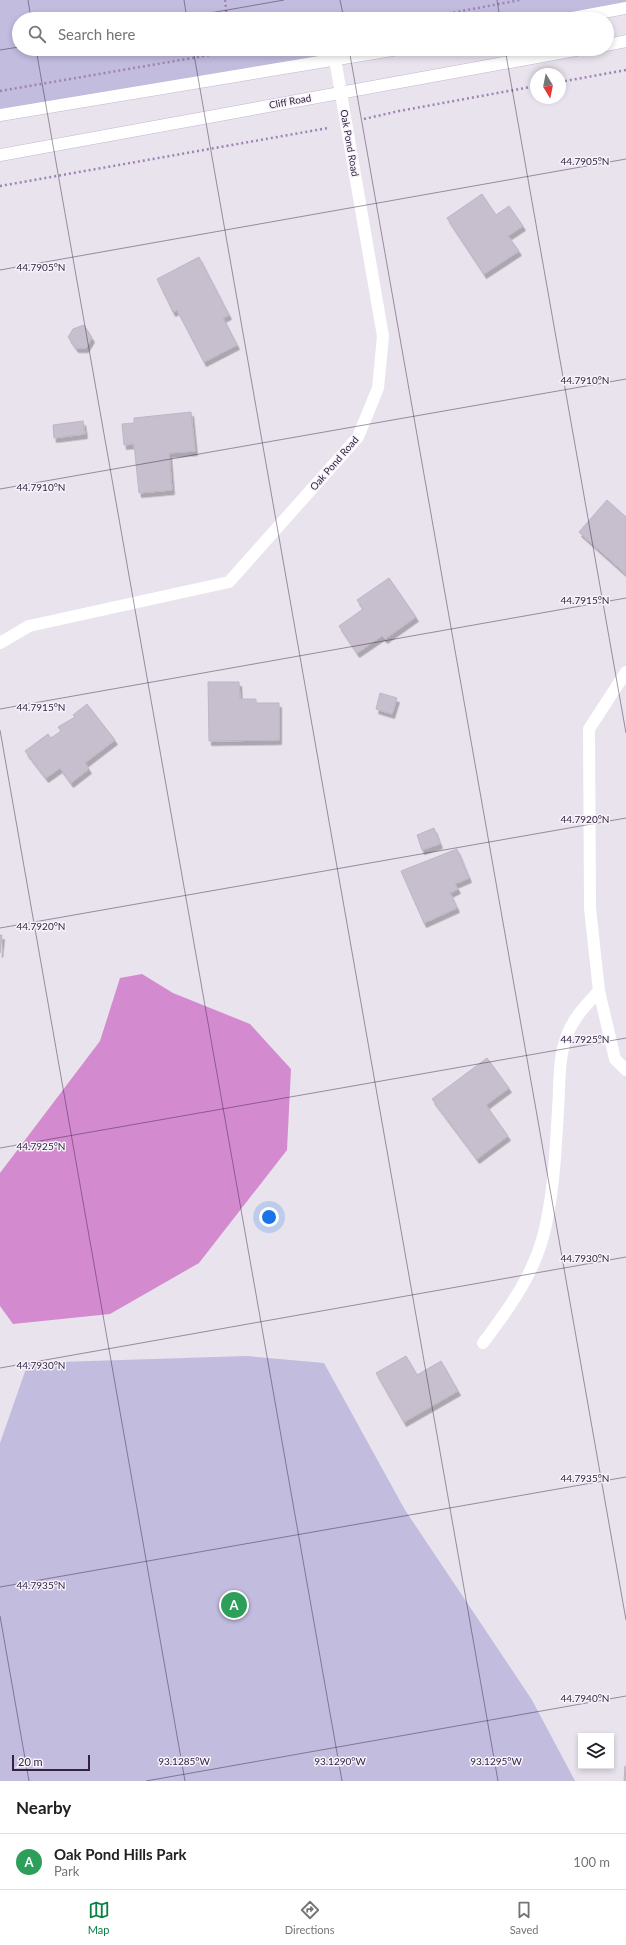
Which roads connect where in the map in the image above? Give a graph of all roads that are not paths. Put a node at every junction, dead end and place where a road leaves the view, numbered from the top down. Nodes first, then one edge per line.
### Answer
1 (626, 8) edge
2 (605, 12) edge
3 (626, 42) edge
4 (614, 44) edge
5 (358, 56) edge
6 (542, 56) edge
7 (335, 60) junction
8 (341, 92) junction
9 (0, 115) edge
10 (0, 155) edge
11 (0, 643) edge
12 (626, 672) edge
13 (599, 991) junction
14 (626, 1070) edge
15 (483, 1343) dead end

1 - 2 street
3 - 4 street
5 - 7 street
6 - 8 street, Cliff Road
7 - 8 street, Oak Pond Road
7 - 9 street
8 - 10 street, Cliff Road
8 - 11 street, Oak Pond Road
12 - 13 street
13 - 14 street
13 - 15 street

